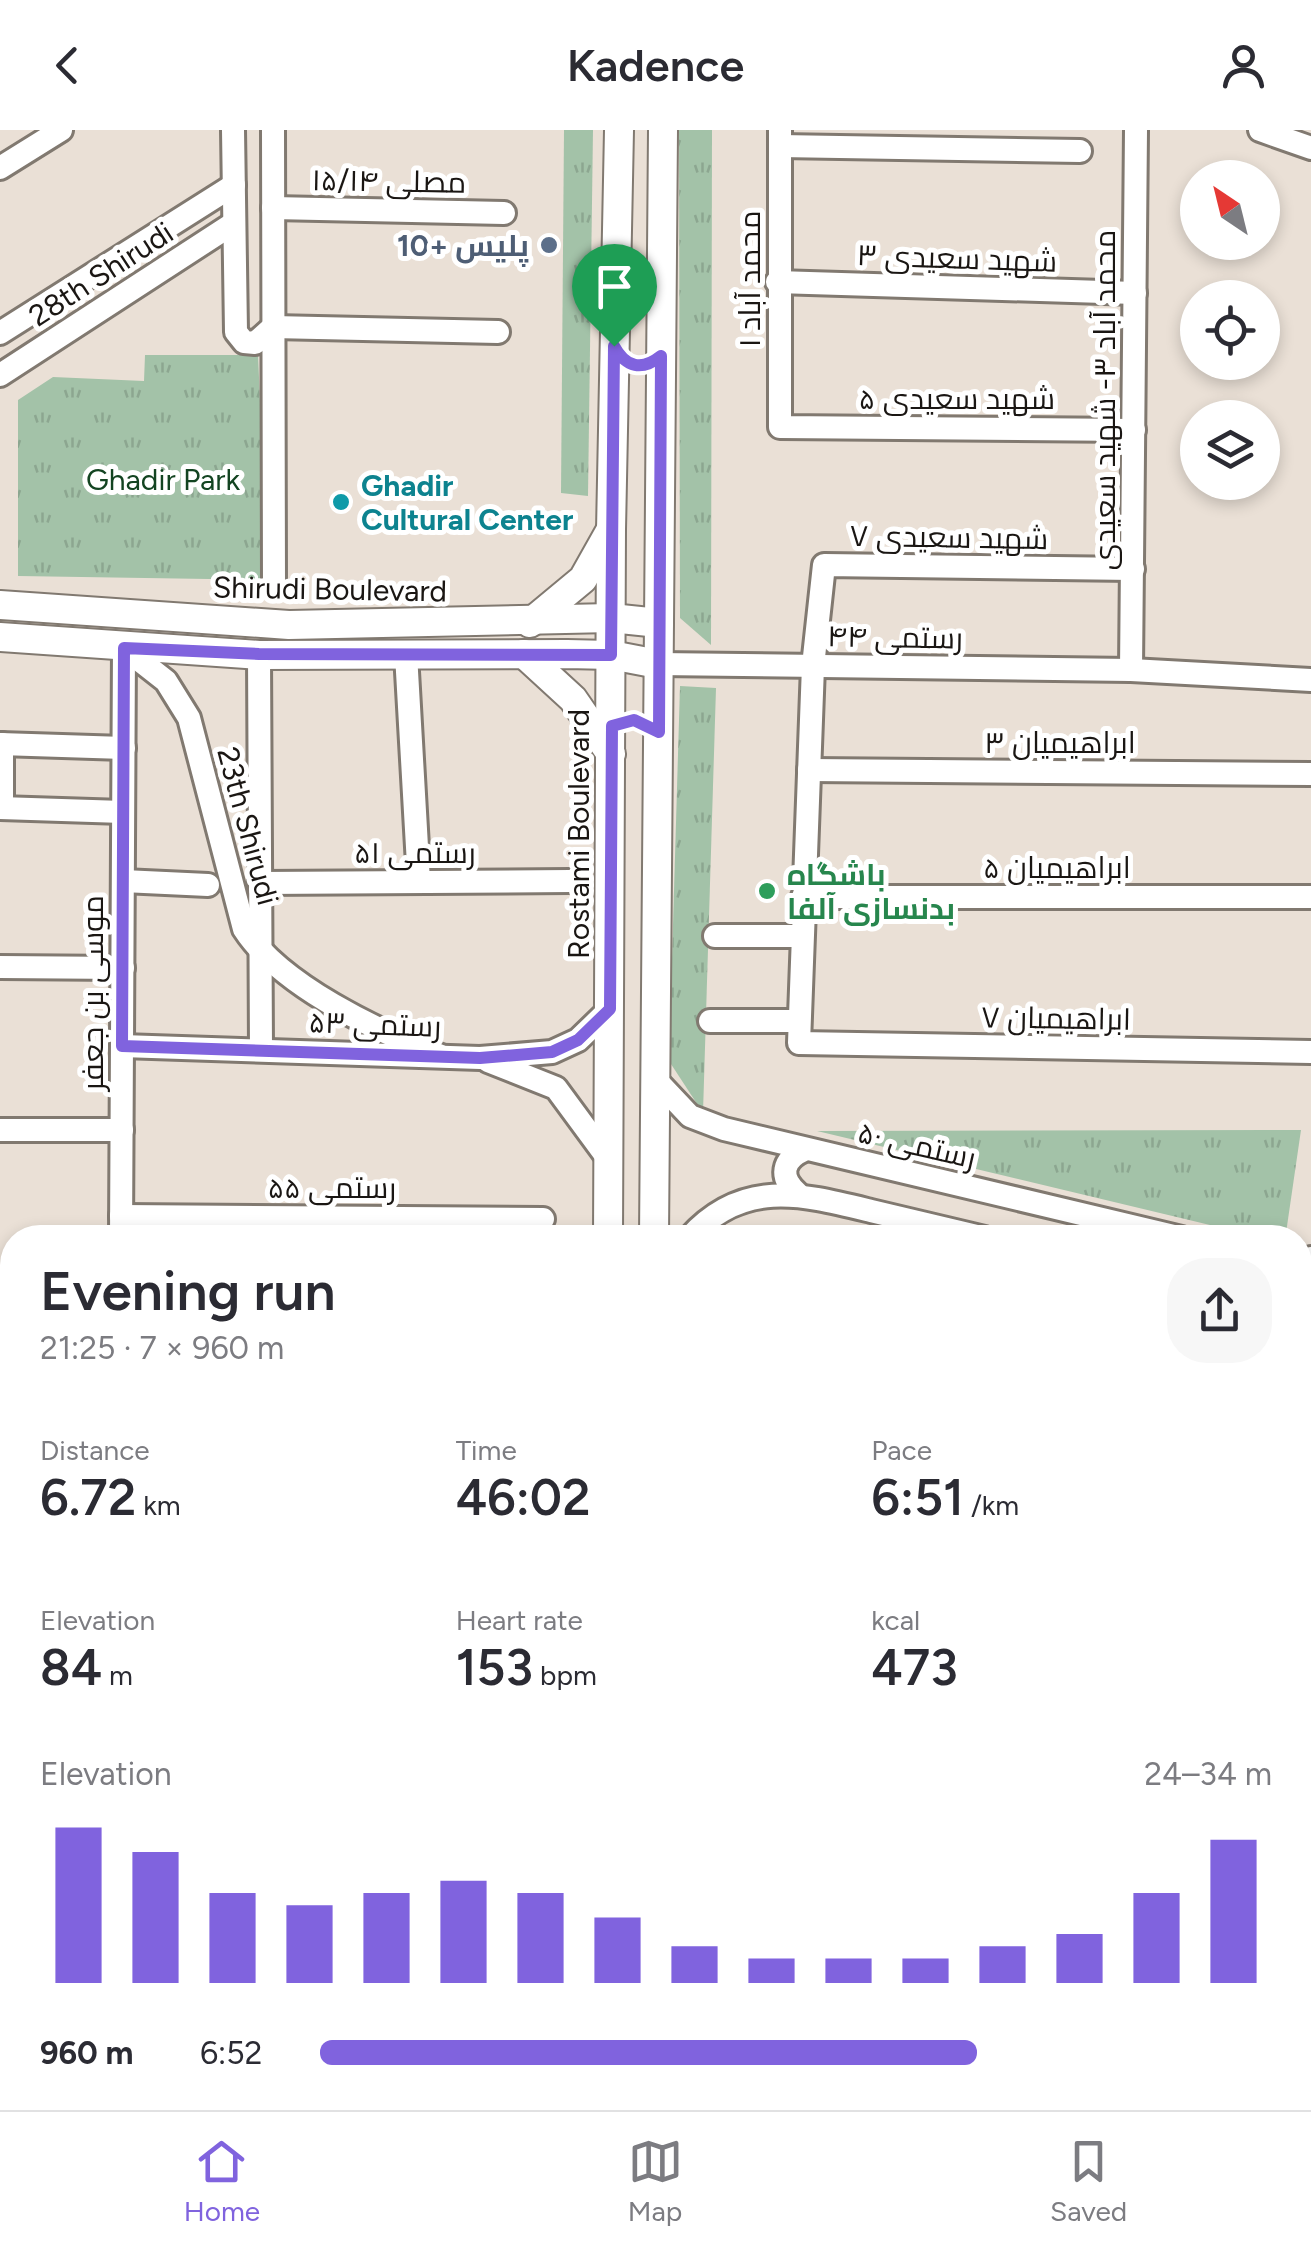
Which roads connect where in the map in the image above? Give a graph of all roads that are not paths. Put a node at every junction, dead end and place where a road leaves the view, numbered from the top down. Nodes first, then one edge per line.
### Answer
1 (61, 130) edge
2 (233, 130) edge
3 (273, 130) edge
4 (619, 130) edge
5 (663, 130) edge
6 (1136, 130) edge
7 (1260, 130) edge
8 (780, 138) edge
9 (1311, 148) edge
10 (1080, 151) dead end
11 (0, 168) edge
12 (234, 185) junction
13 (274, 208) junction
14 (504, 213) dead end
15 (234, 223) junction
16 (777, 282) junction
17 (1135, 292) junction
18 (3, 326) edge
19 (274, 326) junction
20 (498, 332) dead end
21 (614, 346) junction
22 (661, 356) junction
23 (0, 375) edge
24 (780, 427) joint
25 (1134, 430) junction
26 (611, 530) junction
27 (1133, 569) junction
28 (274, 586) dead end
29 (0, 606) edge
30 (611, 618) junction
31 (530, 623) junction
32 (659, 623) junction
33 (0, 636) edge
34 (124, 648) junction
35 (259, 654) junction
36 (524, 654) junction
37 (611, 655) junction
38 (408, 664) junction
39 (658, 664) junction
40 (813, 666) junction
41 (1131, 670) junction
42 (1311, 680) edge
43 (659, 732) junction
44 (612, 740) junction
45 (1, 744) edge
46 (124, 748) junction
47 (808, 770) junction
48 (1311, 774) edge
49 (1, 808) edge
50 (123, 812) junction
51 (123, 881) junction
52 (419, 882) junction
53 (571, 882) dead end
54 (260, 884) junction
55 (208, 885) dead end
56 (803, 897) junction
57 (1311, 898) edge
58 (715, 936) dead end
59 (801, 936) junction
60 (261, 955) junction
61 (0, 966) edge
62 (122, 968) junction
63 (610, 1009) junction
64 (710, 1020) dead end
65 (798, 1032) junction
66 (122, 1046) junction
67 (262, 1050) junction
68 (1311, 1052) edge
69 (440, 1056) junction
70 (480, 1058) junction
71 (656, 1080) junction
72 (0, 1130) edge
73 (122, 1130) junction
74 (804, 1150) junction
75 (606, 1156) junction
76 (797, 1193) junction
77 (542, 1219) dead end
78 (121, 1225) edge
79 (181, 1225) edge
80 (608, 1225) edge
81 (654, 1225) edge
82 (705, 1225) edge
83 (931, 1225) edge
84 (1126, 1225) edge

1 - 11 street
2 - 12 street
3 - 13 street
4 - 21 main road, Rostami Boulevard
5 - 22 main road
6 - 17 street, محمد آباد ۳- شهید سعیدی
7 - 9 street
8 - 10 street
8 - 16 street, محمد آباد ۱
12 - 15 street
12 - 18 street, 28th Shirudi
13 - 14 street, مصلی ۱۵/۱۴
13 - 19 street
15 - 19 street
15 - 23 street, 28th Shirudi
16 - 17 street, شهید سعیدی ۳
16 - 24 street, محمد آباد ۱
17 - 25 street, محمد آباد ۳- شهید سعیدی
19 - 20 street
19 - 28 street
21 - 22 main road
21 - 26 main road, Rostami Boulevard
22 - 32 main road
24 - 25 street, شهید سعیدی ۵
25 - 27 street, محمد آباد ۳- شهید سعیدی
26 - 30 main road, Rostami Boulevard
26 - 31 main road
27 - 40 street, شهید سعیدی ۷
27 - 41 street, محمد آباد ۳- شهید سعیدی
29 - 31 main road, Shirudi Boulevard
30 - 31 main road, Shirudi Boulevard
30 - 32 main road, Shirudi Boulevard
30 - 37 main road, Rostami Boulevard
32 - 39 main road
33 - 34 main road
34 - 35 main road
34 - 46 street, موسی بن جعفر
34 - 60 street, 23th Shirudi
35 - 38 main road
35 - 54 street
36 - 37 main road
36 - 38 main road
36 - 44 main road
37 - 39 main road
37 - 44 main road, Rostami Boulevard
38 - 52 street
39 - 40 street, رستمی ۴۴
39 - 43 main road
40 - 41 street, رستمی ۴۴
40 - 47 street
41 - 42 street, رستمی ۴۴
43 - 44 main road
43 - 71 main road
44 - 63 main road, Rostami Boulevard
45 - 46 street
45 - 49 street
46 - 50 street, موسی بن جعفر
47 - 48 street, ابراهیمیان ۳
47 - 56 street
49 - 50 street
50 - 51 street, موسی بن جعفر
51 - 55 street
51 - 62 street, موسی بن جعفر
52 - 53 street, رستمی ۵۱
52 - 54 street, رستمی ۵۱
54 - 60 street
56 - 57 street, ابراهیمیان ۵
56 - 59 street
58 - 59 street
59 - 65 street
60 - 67 street
60 - 69 street
61 - 62 street
62 - 66 street, موسی بن جعفر
63 - 70 street, رستمی ۵۳
63 - 75 main road, Rostami Boulevard
64 - 65 street, ابراهیمیان ۷
65 - 68 street, ابراهیمیان ۷
66 - 67 street, رستمی ۵۳
66 - 73 street, موسی بن جعفر
67 - 69 street, رستمی ۵۳
69 - 70 street, رستمی ۵۳
70 - 75 street
71 - 74 street, رستمی ۵۰
71 - 81 main road
72 - 73 street
73 - 78 street, موسی بن جعفر
74 - 76 street
74 - 84 street, رستمی ۵۰
75 - 80 main road, Rostami Boulevard
76 - 82 street
76 - 83 street
77 - 79 street, رستمی ۵۵

